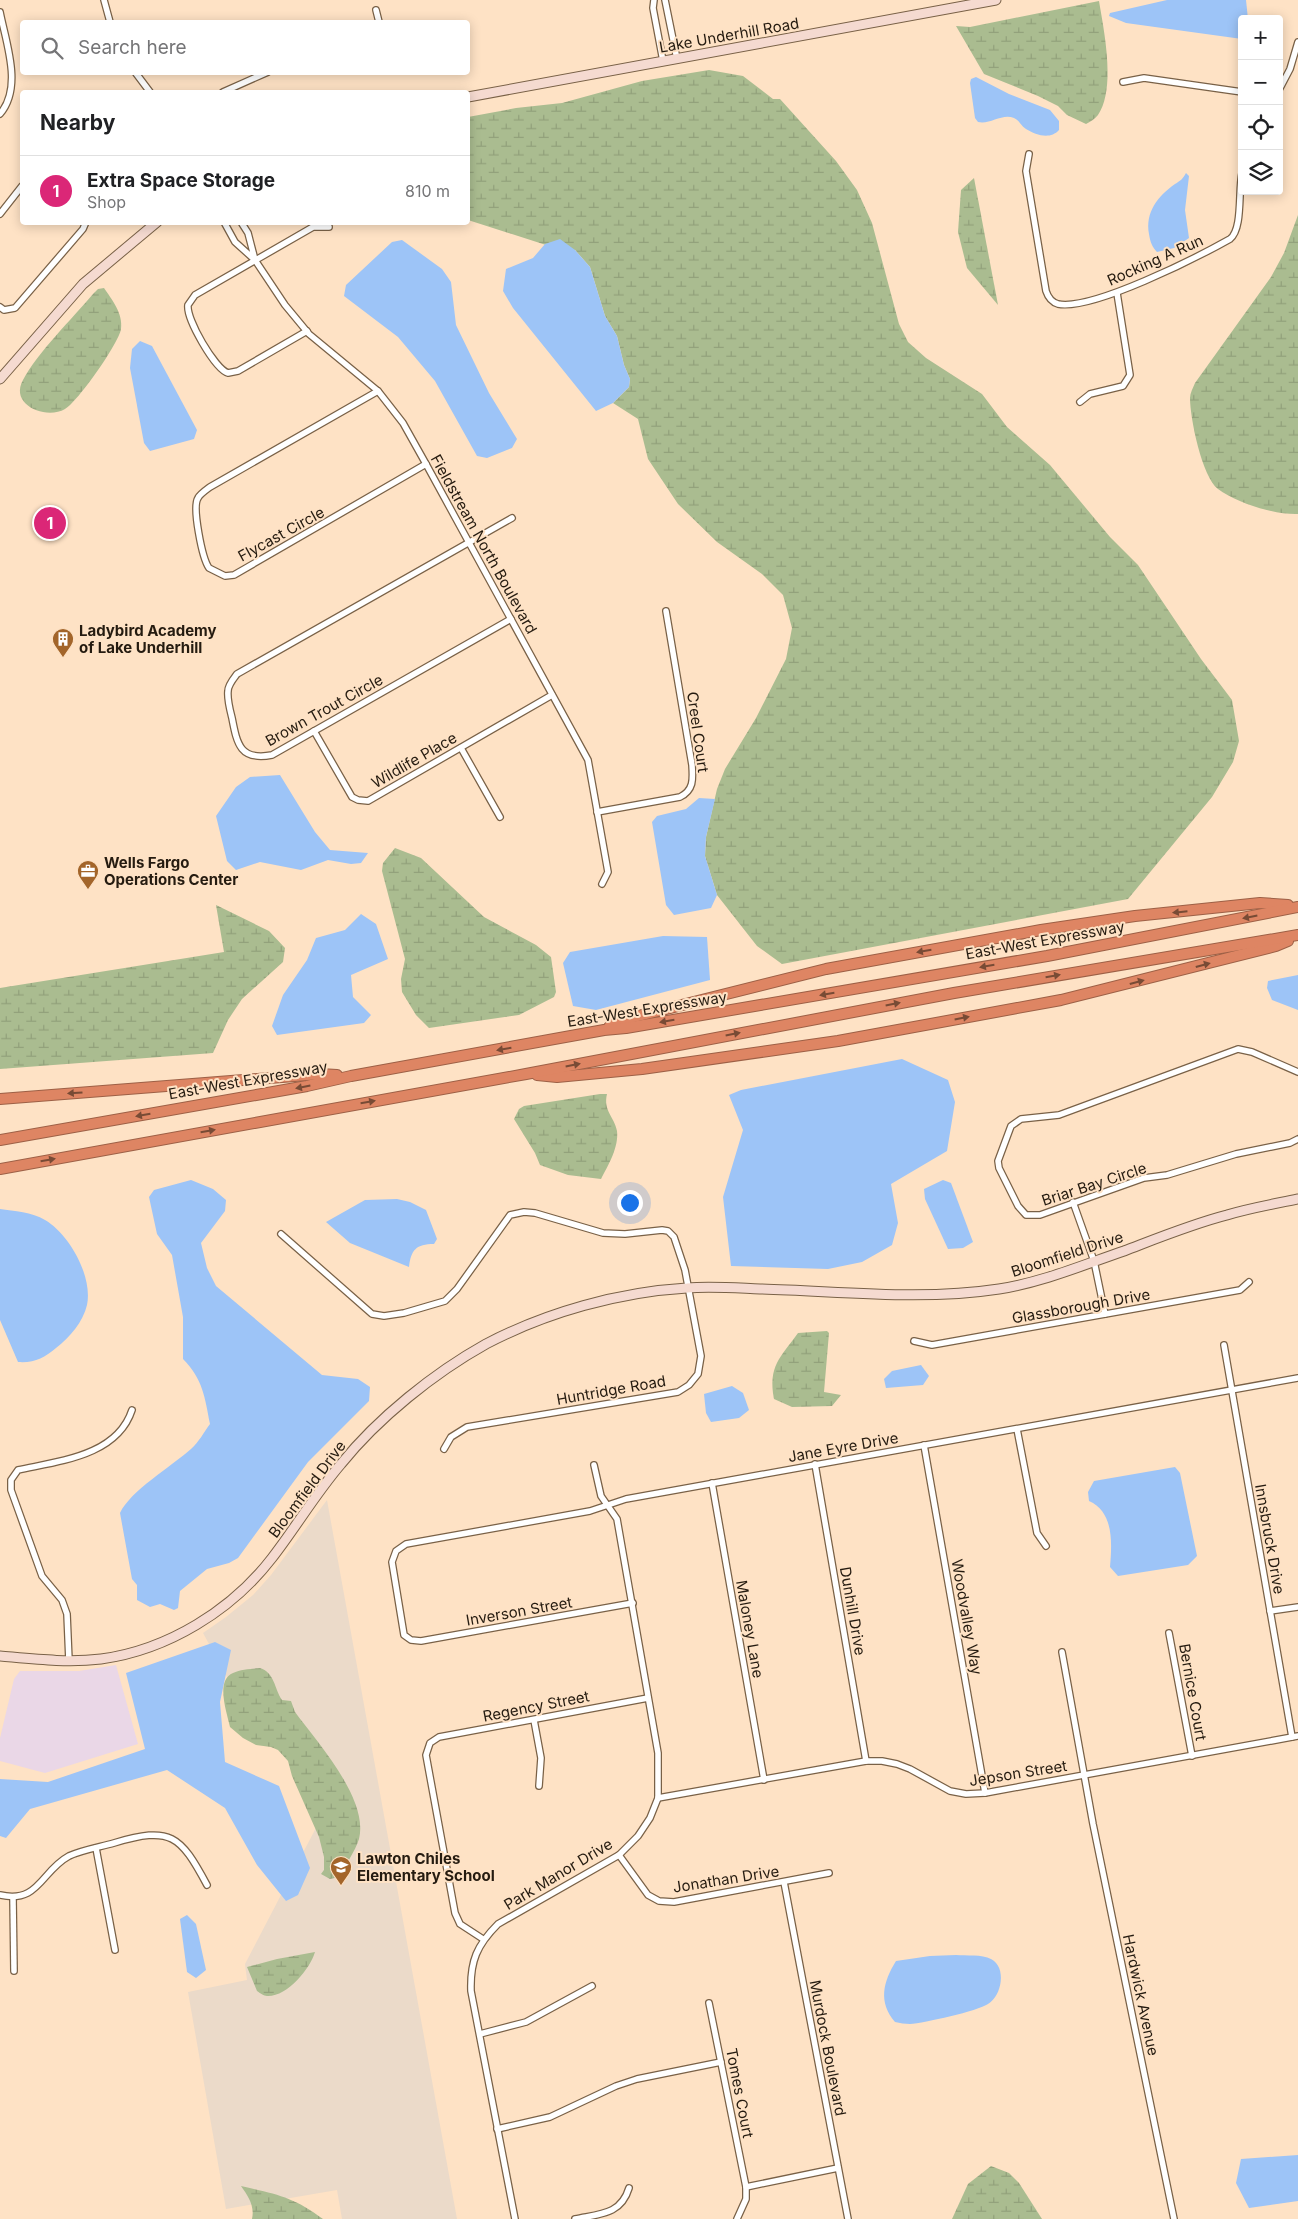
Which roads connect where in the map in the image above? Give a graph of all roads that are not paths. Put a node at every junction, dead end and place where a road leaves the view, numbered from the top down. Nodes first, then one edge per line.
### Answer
1 (104, 0) edge
2 (654, 0) edge
3 (665, 0) edge
4 (996, 0) edge
5 (376, 10) dead end
6 (0, 12) edge
7 (109, 20) edge
8 (378, 20) edge
9 (1298, 42) edge
10 (676, 59) junction
11 (663, 61) junction
12 (137, 75) edge
13 (261, 75) edge
14 (1123, 82) dead end
15 (1283, 82) edge
16 (148, 90) edge
17 (228, 90) edge
18 (1238, 91) edge
19 (470, 97) edge
20 (0, 114) edge
21 (1029, 154) dead end
22 (20, 189) edge
23 (1238, 195) edge
24 (0, 214) edge
25 (85, 225) edge
26 (153, 225) edge
27 (226, 225) edge
28 (243, 225) edge
29 (329, 227) dead end
30 (255, 260) junction
31 (1117, 293) junction
32 (0, 307) edge
33 (307, 331) junction
34 (0, 378) edge
35 (378, 391) junction
36 (1080, 402) dead end
37 (426, 464) junction
38 (512, 518) dead end
39 (469, 541) junction
40 (666, 611) dead end
41 (511, 619) junction
42 (552, 695) junction
43 (314, 731) junction
44 (461, 748) junction
45 (597, 812) junction
46 (500, 817) dead end
47 (602, 884) dead end
48 (1298, 906) edge
49 (1298, 936) edge
50 (604, 1030) junction
51 (1298, 1072) edge
52 (526, 1074) junction
53 (351, 1076) junction
54 (0, 1099) edge
55 (1298, 1139) edge
56 (0, 1140) edge
57 (0, 1169) edge
58 (1298, 1199) edge
59 (1072, 1202) junction
60 (281, 1234) dead end
61 (1094, 1261) junction
62 (1249, 1282) dead end
63 (688, 1288) junction
64 (1105, 1314) junction
65 (914, 1341) dead end
66 (1224, 1345) dead end
67 (1298, 1378) edge
68 (1232, 1390) junction
69 (132, 1410) dead end
70 (1017, 1429) junction
71 (924, 1445) junction
72 (444, 1449) dead end
73 (815, 1464) junction
74 (594, 1465) dead end
75 (712, 1483) junction
76 (607, 1505) junction
77 (1046, 1546) dead end
78 (633, 1603) junction
79 (1298, 1607) edge
80 (1270, 1611) junction
81 (1170, 1633) dead end
82 (411, 1640) joint
83 (1062, 1652) dead end
84 (0, 1656) edge
85 (69, 1661) junction
86 (648, 1698) junction
87 (534, 1720) junction
88 (1295, 1737) edge
89 (1192, 1756) junction
90 (866, 1761) junction
91 (1084, 1775) junction
92 (764, 1780) junction
93 (539, 1786) dead end
94 (985, 1793) junction
95 (658, 1798) junction
96 (96, 1848) junction
97 (619, 1855) junction
98 (829, 1873) dead end
99 (784, 1882) junction
100 (207, 1886) dead end
101 (0, 1895) edge
102 (13, 1898) junction
103 (483, 1939) junction
104 (115, 1950) dead end
105 (14, 1971) dead end
106 (592, 1986) dead end
107 (709, 2002) dead end
108 (480, 2034) junction
109 (721, 2062) junction
110 (497, 2129) junction
111 (838, 2168) junction
112 (746, 2187) junction
113 (630, 2188) dead end
114 (514, 2219) edge
115 (575, 2219) edge
116 (737, 2219) edge
117 (848, 2219) edge
118 (1174, 2219) edge

1 - 7 street
2 - 11 street
3 - 10 street
4 - 10 street, Lake Underhill Road
5 - 8 street
6 - 20 street
9 - 15 street
10 - 11 street, Lake Underhill Road
11 - 19 street, Lake Underhill Road
12 - 16 street
13 - 17 street
14 - 18 street
21 - 31 street, Rocking A Run
22 - 24 street
23 - 31 street, Rocking A Run
25 - 32 street
26 - 34 street
27 - 30 street, Fieldstream North Boulevard
28 - 30 street, Fieldstream North Boulevard
29 - 30 street
30 - 33 street, Fieldstream North Boulevard
30 - 33 street
31 - 36 street
33 - 35 street, Fieldstream North Boulevard
35 - 37 street, Fieldstream North Boulevard
35 - 37 street, Flycast Circle
37 - 39 street, Fieldstream North Boulevard
38 - 39 street
39 - 41 street, Fieldstream North Boulevard
39 - 43 street, Brown Trout Circle
40 - 45 street, Creel Court
41 - 42 street, Fieldstream North Boulevard
41 - 43 street, Brown Trout Circle
42 - 44 street, Wildlife Place
42 - 45 street, Fieldstream North Boulevard
43 - 44 street, Wildlife Place
44 - 46 street
45 - 47 street, Fieldstream North Boulevard
48 -> 50 highway, East-West Expressway
48 -> 50 highway
52 -> 49 highway
52 -> 49 highway
50 -> 53 highway, East-West Expressway
51 - 59 street, Briar Bay Circle
57 -> 52 highway
53 -> 54 highway
53 -> 56 highway, East-West Expressway
55 - 59 street, Briar Bay Circle
58 - 61 street, Bloomfield Drive
59 - 61 street
60 - 63 street
61 - 63 street, Bloomfield Drive
61 - 64 street
62 - 64 street, Glassborough Drive
63 - 72 street, Huntridge Road
63 - 85 street, Bloomfield Drive
64 - 65 street, Glassborough Drive
66 - 68 street, Innsbruck Drive
67 - 68 street, Jane Eyre Drive
68 - 70 street, Jane Eyre Drive
68 - 80 street, Innsbruck Drive
69 - 85 street
70 - 71 street, Jane Eyre Drive
70 - 77 street
71 - 73 street, Jane Eyre Drive
71 - 94 street, Woodvalley Way
73 - 75 street, Jane Eyre Drive
73 - 90 street, Dunhill Drive
74 - 76 street, Park Manor Drive
75 - 76 street, Jane Eyre Drive
75 - 92 street, Maloney Lane
76 - 78 street, Park Manor Drive
76 - 82 street, Jane Eyre Drive
78 - 82 street, Inverson Street
78 - 86 street, Park Manor Drive
79 - 80 street
80 - 88 street, Innsbruck Drive
81 - 89 street, Bernice Court
83 - 91 street, Hardwick Avenue
84 - 85 street, Bloomfield Drive
86 - 87 street, Regency Street
86 - 95 street, Park Manor Drive
87 - 93 street
87 - 103 street, Regency Street
88 - 89 street, Jepson Street
89 - 91 street, Jepson Street
90 - 92 street, Jepson Street
90 - 94 street, Jepson Street
91 - 94 street, Jepson Street
91 - 118 street, Hardwick Avenue
92 - 95 street, Jepson Street
95 - 97 street, Park Manor Drive
96 - 100 street
96 - 102 street
96 - 104 street
97 - 99 street, Jonathan Drive
97 - 103 street, Park Manor Drive
98 - 99 street, Jonathan Drive
99 - 111 street, Murdock Boulevard
101 - 102 street
102 - 105 street
103 - 108 street, Park Manor Drive
106 - 108 street
107 - 109 street, Tomes Court
108 - 110 street, Park Manor Drive
109 - 110 street
109 - 112 street, Tomes Court
110 - 114 street, Park Manor Drive
111 - 112 street
111 - 117 street, Murdock Boulevard
112 - 116 street
113 - 115 street

